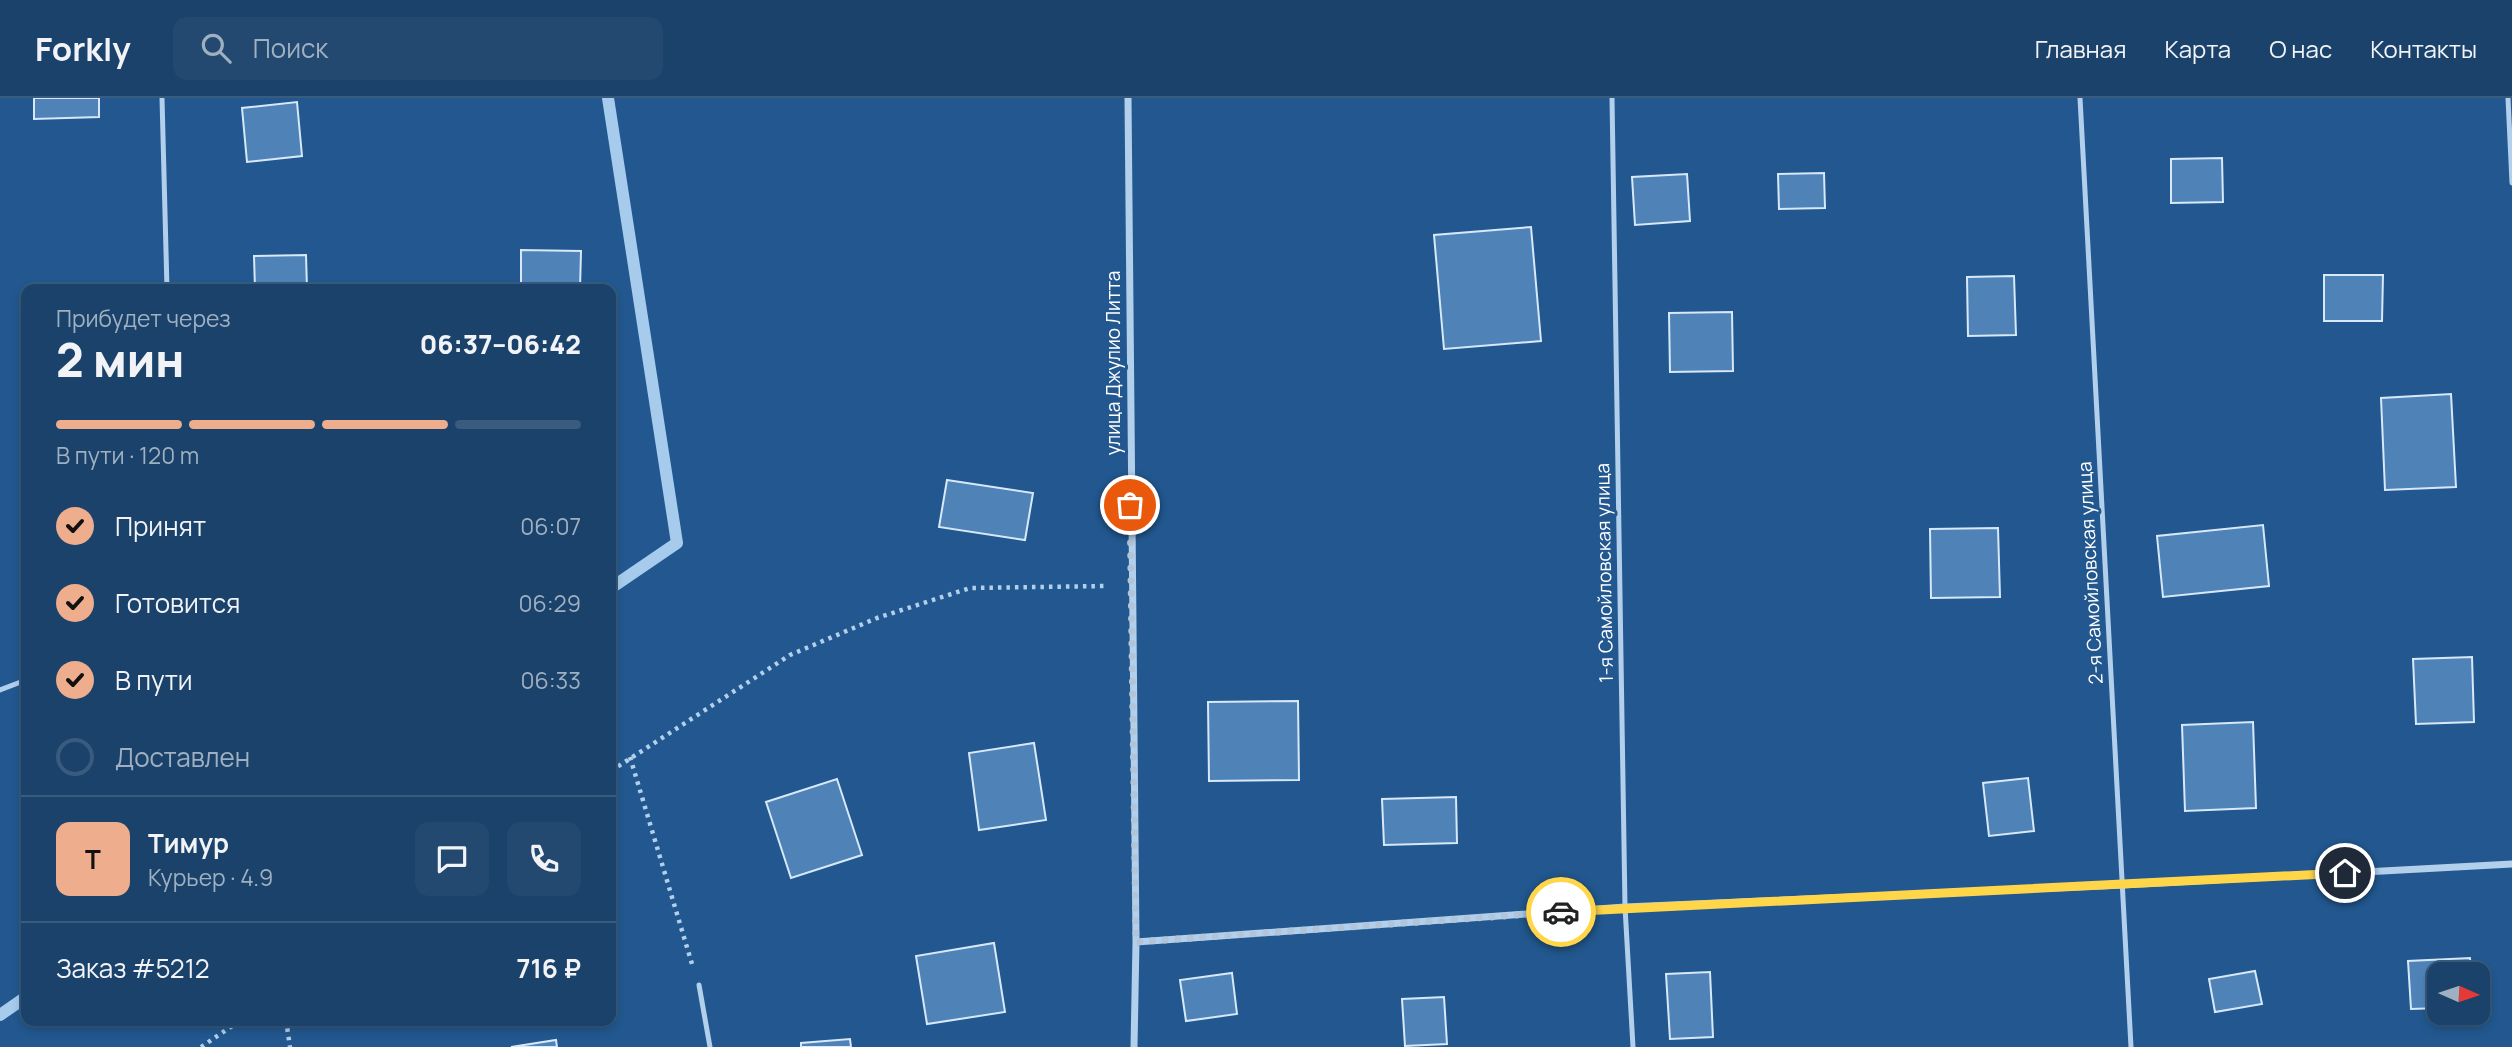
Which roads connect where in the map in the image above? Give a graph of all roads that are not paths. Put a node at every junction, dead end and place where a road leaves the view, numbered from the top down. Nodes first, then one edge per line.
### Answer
1 (162, 98) edge
2 (1128, 98) edge
3 (1612, 98) edge
4 (2080, 98) edge
5 (2508, 98) edge
6 (2512, 183) edge
7 (167, 284) edge
8 (21, 682) edge
9 (0, 690) edge
10 (2512, 864) edge
11 (2122, 885) junction
12 (1625, 907) junction
13 (1136, 942) junction
14 (699, 985) road end
15 (710, 1047) edge
16 (1134, 1047) edge
17 (1633, 1047) edge
18 (2131, 1047) edge

1 - 7 lane
2 - 13 street, улица Джулио Литта
3 - 12 lane, 1-я Самойловская улица
4 - 11 lane, 2-я Самойловская улица
5 - 6 lane
8 - 9 lane
10 - 11 street
11 - 12 street
11 - 18 lane, 2-я Самойловская улица
12 - 13 street
12 - 17 lane, 1-я Самойловская улица
13 - 16 street, улица Джулио Литта
14 - 15 lane

